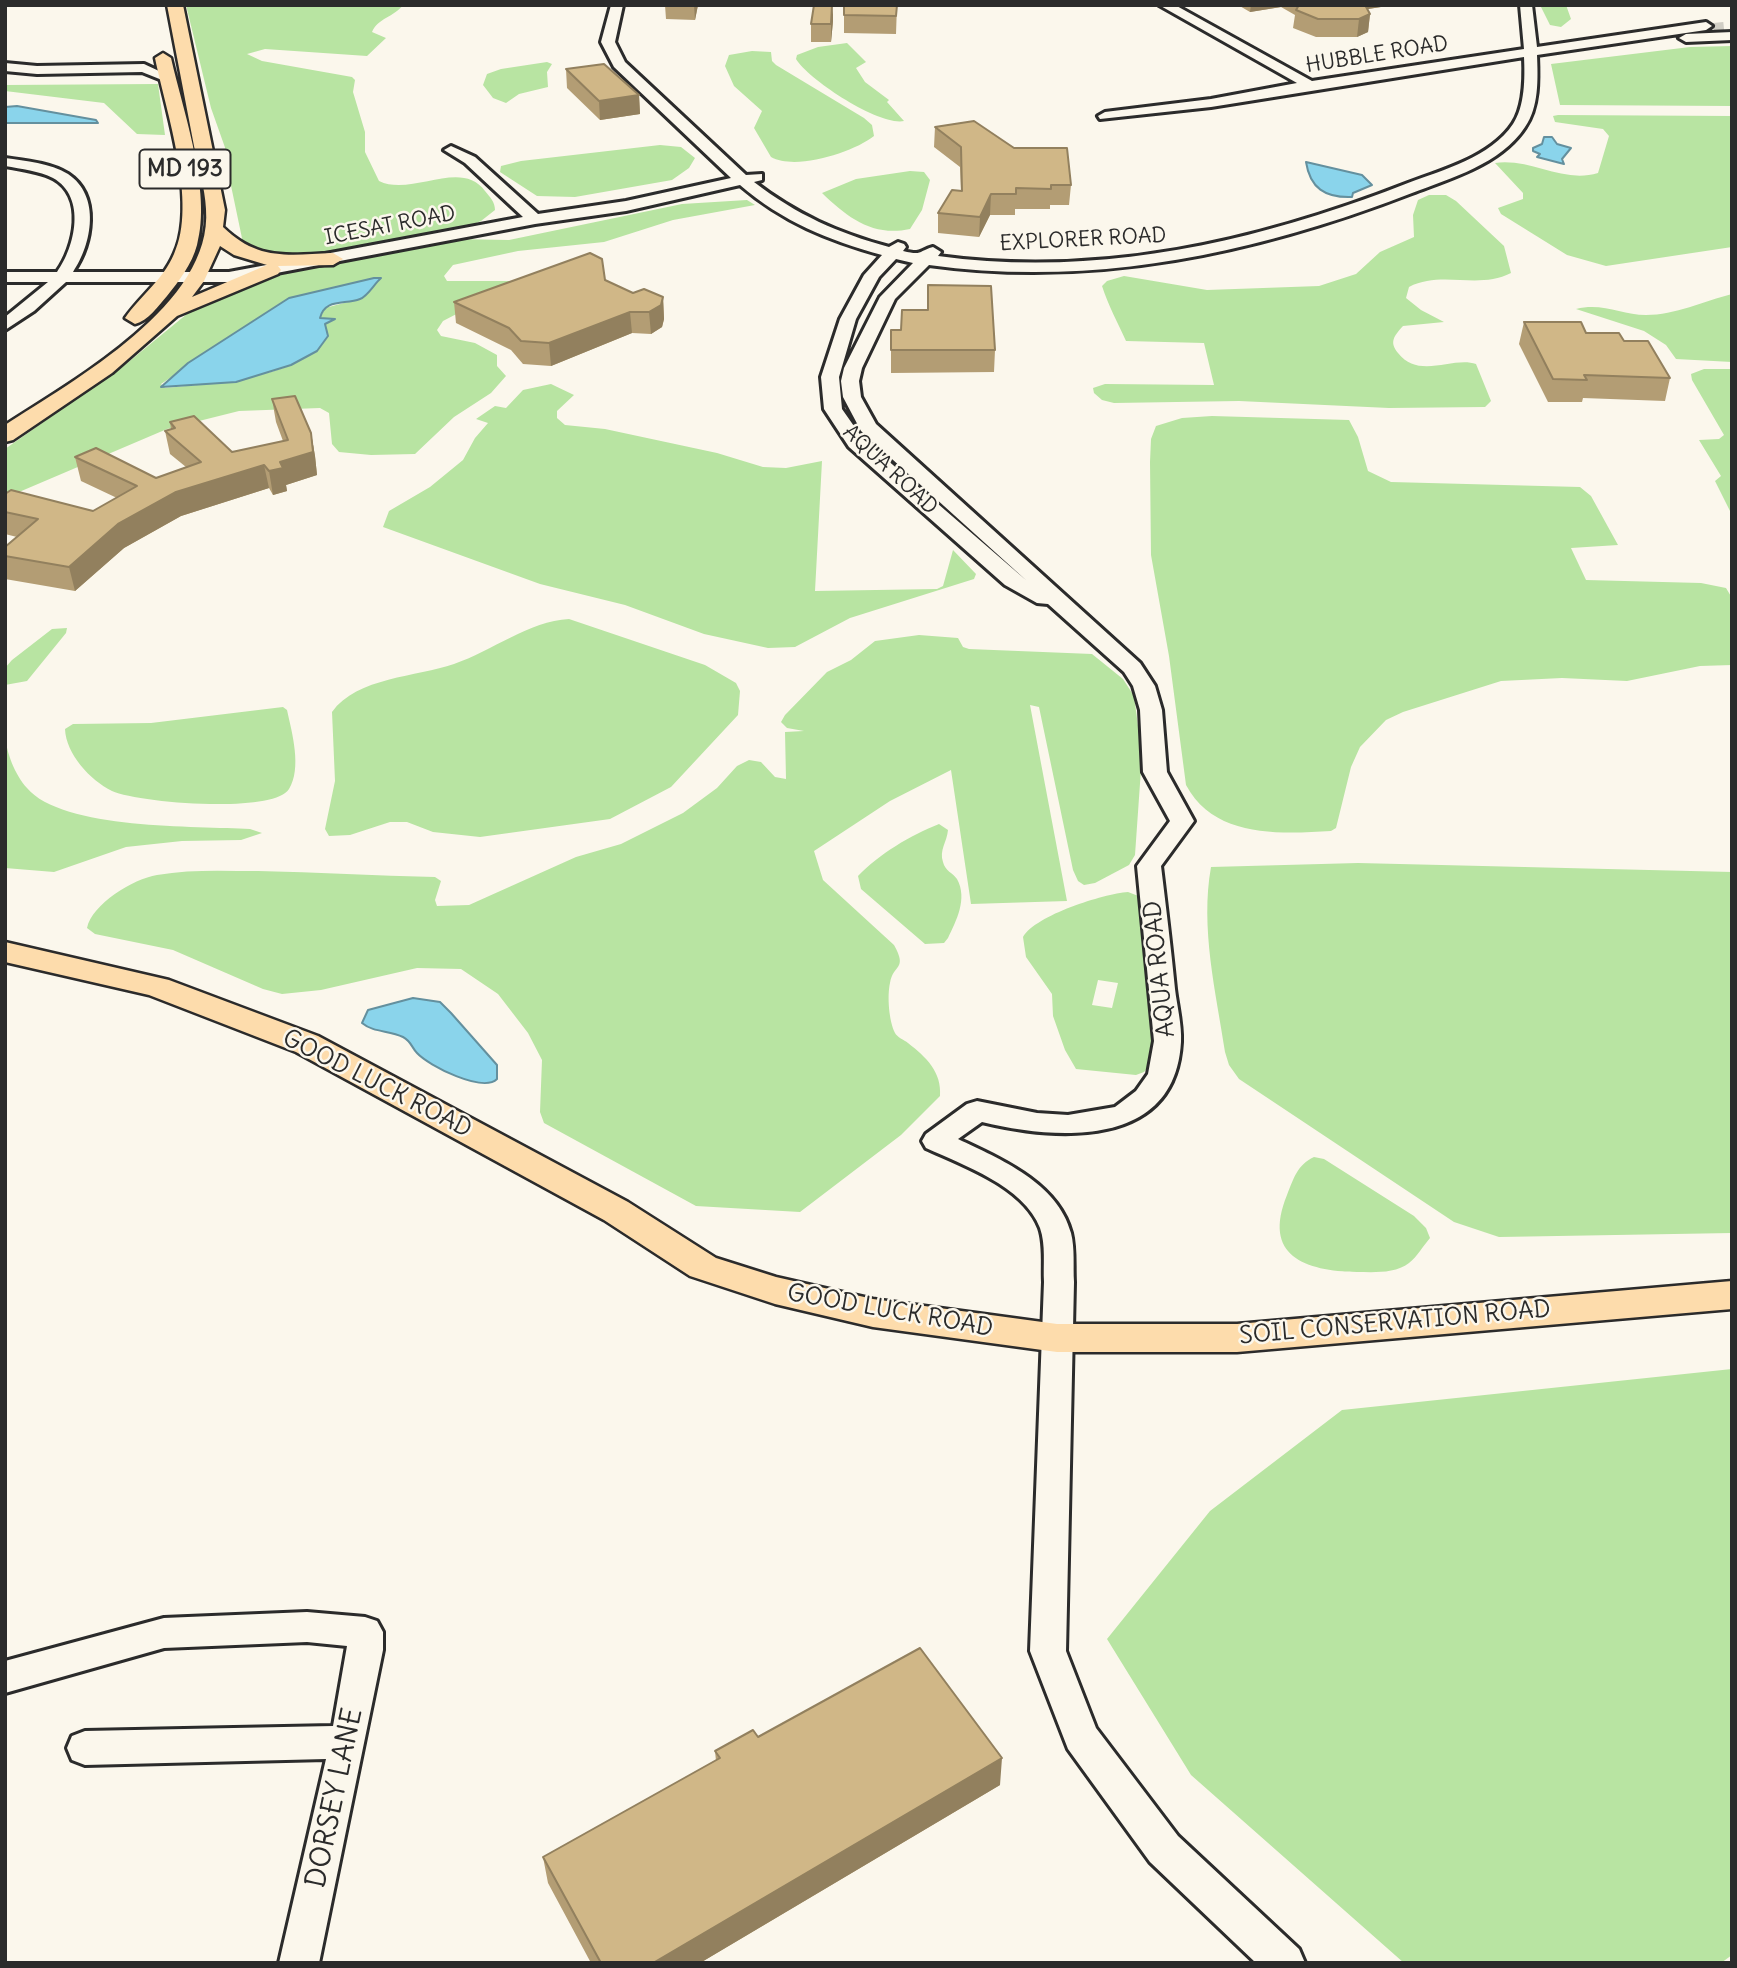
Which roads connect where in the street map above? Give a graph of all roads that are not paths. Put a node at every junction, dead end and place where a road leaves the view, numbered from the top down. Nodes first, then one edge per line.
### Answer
1 (175, 5) edge
2 (617, 5) edge
3 (1165, 5) edge
4 (1526, 5) edge
5 (1722, 28) edge
6 (1657, 36) junction
7 (183, 46) junction
8 (162, 48) junction
9 (1529, 53) junction
10 (5, 67) edge
11 (134, 68) junction
12 (632, 77) junction
13 (167, 78) junction
14 (1310, 85) junction
15 (1105, 116) dead end
16 (451, 150) dead end
17 (5, 162) edge
18 (762, 177) junction
19 (744, 180) junction
20 (535, 219) junction
21 (215, 230) junction
22 (1218, 248) joint
23 (894, 250) junction
24 (930, 256) junction
25 (333, 258) junction
26 (271, 270) junction
27 (5, 276) edge
28 (61, 278) junction
29 (169, 279) junction
30 (197, 279) junction
31 (164, 317) junction
32 (5, 325) edge
33 (5, 415) edge
34 (5, 436) edge
35 (1064, 609) junction
36 (5, 952) edge
37 (1732, 1295) edge
38 (1058, 1338) junction
39 (5, 1677) edge
40 (348, 1742) junction
41 (85, 1748) dead end
42 (299, 1963) edge
43 (1284, 1963) edge

1 - 7 main road, MD 193
2 - 12 street, EXPLORER ROAD
3 - 14 street
4 - 9 street
5 - 6 street, HUBBLE ROAD
5 - 6 street, HUBBLE ROAD
6 - 9 street, HUBBLE ROAD
7 - 8 main road
7 - 21 main road, MD 193
8 - 11 street
8 - 13 main road, MD 193
9 - 14 street, HUBBLE ROAD
9 - 22 street, EXPLORER ROAD
10 - 11 street
11 - 13 street
12 - 18 street, EXPLORER ROAD
12 - 19 street, EXPLORER ROAD
13 - 29 main road, MD 193
14 - 15 street, HUBBLE ROAD
16 - 20 street
17 - 28 street
18 - 19 street, ICESAT ROAD
18 - 23 street, EXPLORER ROAD
19 - 20 street, ICESAT ROAD
19 - 23 street, EXPLORER ROAD
20 - 25 street, ICESAT ROAD
21 - 25 main road
21 - 30 main road, MD 193
22 - 24 street, EXPLORER ROAD
23 - 24 street, EXPLORER ROAD
23 - 35 street, AQUA ROAD
24 - 35 street, AQUA ROAD
25 - 26 street, ICESAT ROAD
26 - 30 street, ICESAT ROAD
26 - 31 main road
27 - 28 street
28 - 29 street
28 - 32 street
29 - 30 street
29 - 33 main road, MD 193
30 - 31 main road, MD 193
31 - 34 main road, MD 193
35 - 38 street, AQUA ROAD
36 - 38 main road, GOOD LUCK ROAD
37 - 38 main road, SOIL CONSERVATION ROAD
38 - 43 street
39 - 40 street, DORSEY LANE
40 - 41 street
40 - 42 street, DORSEY LANE

